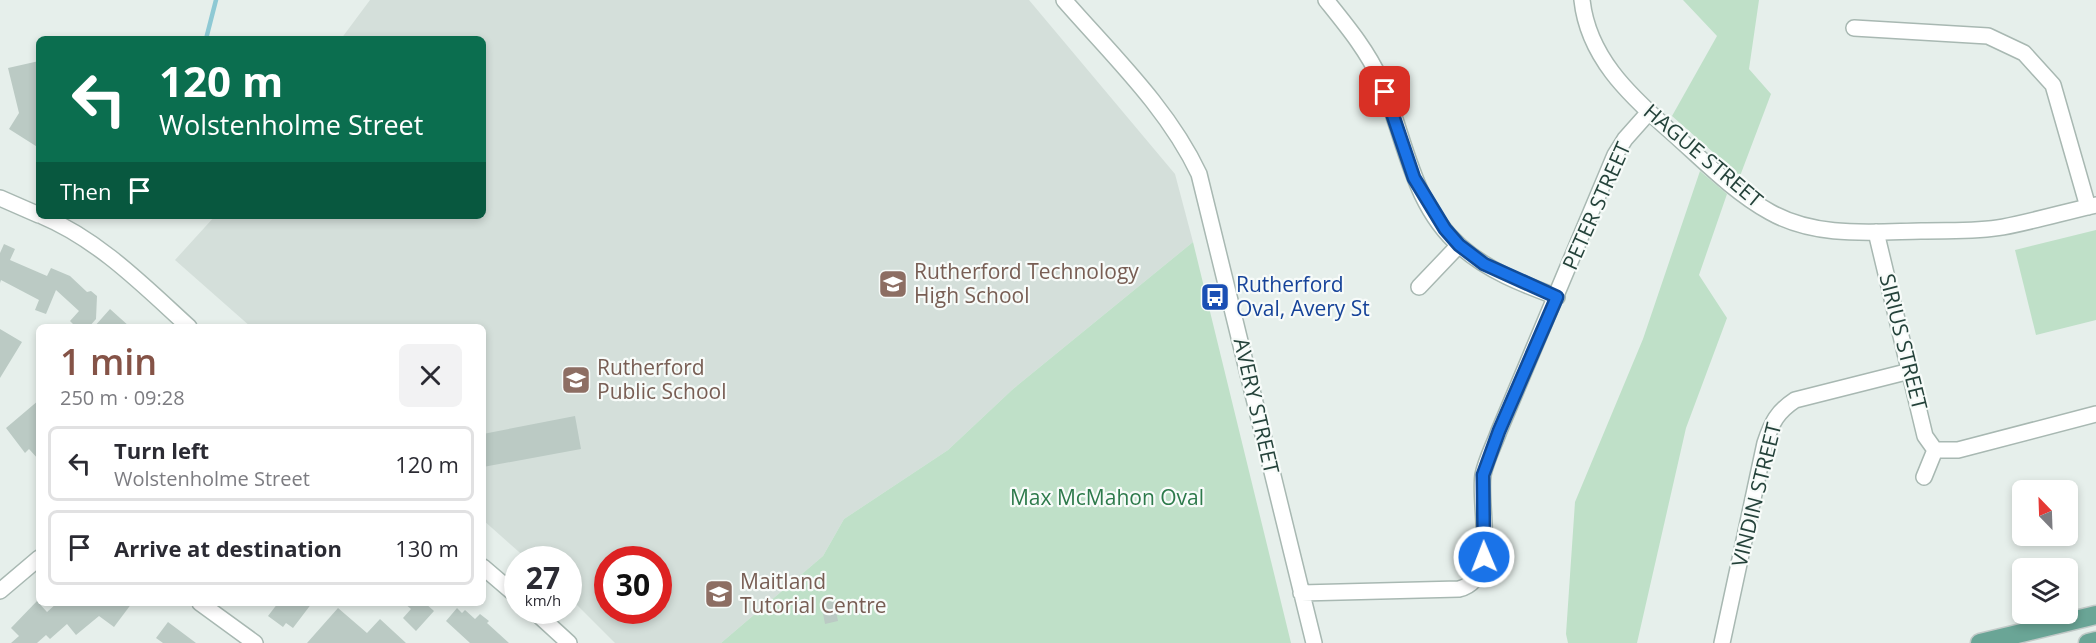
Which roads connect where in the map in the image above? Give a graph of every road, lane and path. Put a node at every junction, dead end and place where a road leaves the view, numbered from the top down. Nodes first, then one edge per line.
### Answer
1 (1064, 0) edge
2 (1326, 0) edge
3 (1582, 0) edge
4 (1854, 28) dead end
5 (1649, 112) junction
6 (0, 198) edge
7 (2092, 206) edge
8 (36, 213) edge
9 (48, 219) edge
10 (1876, 232) junction
11 (1459, 245) junction
12 (1419, 286) dead end
13 (1557, 297) junction
14 (186, 324) edge
15 (1910, 371) junction
16 (2096, 414) edge
17 (1935, 450) junction
18 (1924, 477) dead end
19 (36, 561) edge
20 (486, 570) edge
21 (504, 585) edge
22 (0, 591) edge
23 (1301, 593) junction
24 (204, 606) edge
25 (2096, 615) edge
26 (548, 624) edge
27 (2096, 641) edge
28 (252, 642) edge
29 (568, 643) edge
30 (1314, 643) edge
31 (1722, 643) edge
32 (1980, 643) edge
33 (2088, 643) edge

1 - 23 street, AVERY STREET
2 - 11 street
3 - 5 street, HAGUE STREET
4 - 7 street
5 - 10 street, HAGUE STREET
5 - 13 street, PETER STREET
6 - 8 street
7 - 10 street, HAGUE STREET
9 - 14 street
10 - 15 street, SIRIUS STREET
11 - 12 street
11 - 13 street
13 - 23 street, PETER STREET
15 - 17 street, SIRIUS STREET
15 - 31 street, VINDIN STREET
16 - 17 street
17 - 18 street
19 - 22 street
20 - 21 street
23 - 30 street, AVERY STREET
24 - 28 street
25 - 32 main road
26 - 29 street
27 - 33 main road

